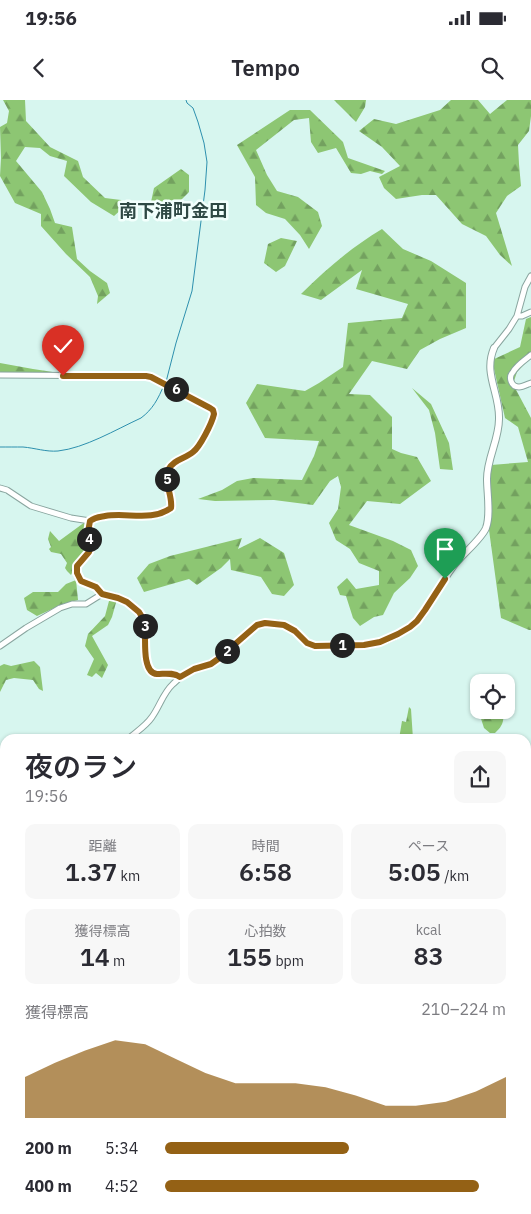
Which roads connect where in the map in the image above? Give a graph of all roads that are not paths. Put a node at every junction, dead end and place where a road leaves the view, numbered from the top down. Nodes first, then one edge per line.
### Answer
1 (531, 276) edge
2 (531, 312) edge
3 (517, 316) junction
4 (494, 348) joint
5 (531, 355) edge
6 (0, 375) edge
7 (531, 383) edge
8 (0, 488) edge
9 (90, 521) junction
10 (102, 594) junction
11 (338, 645) joint
12 (0, 646) edge
13 (180, 677) junction
14 (134, 734) edge

1 - 3 street
2 - 3 street
3 - 4 street
4 - 11 street
5 - 7 street
6 - 9 street
8 - 9 street
9 - 10 street
10 - 12 street
10 - 13 street
11 - 13 street
13 - 14 street

